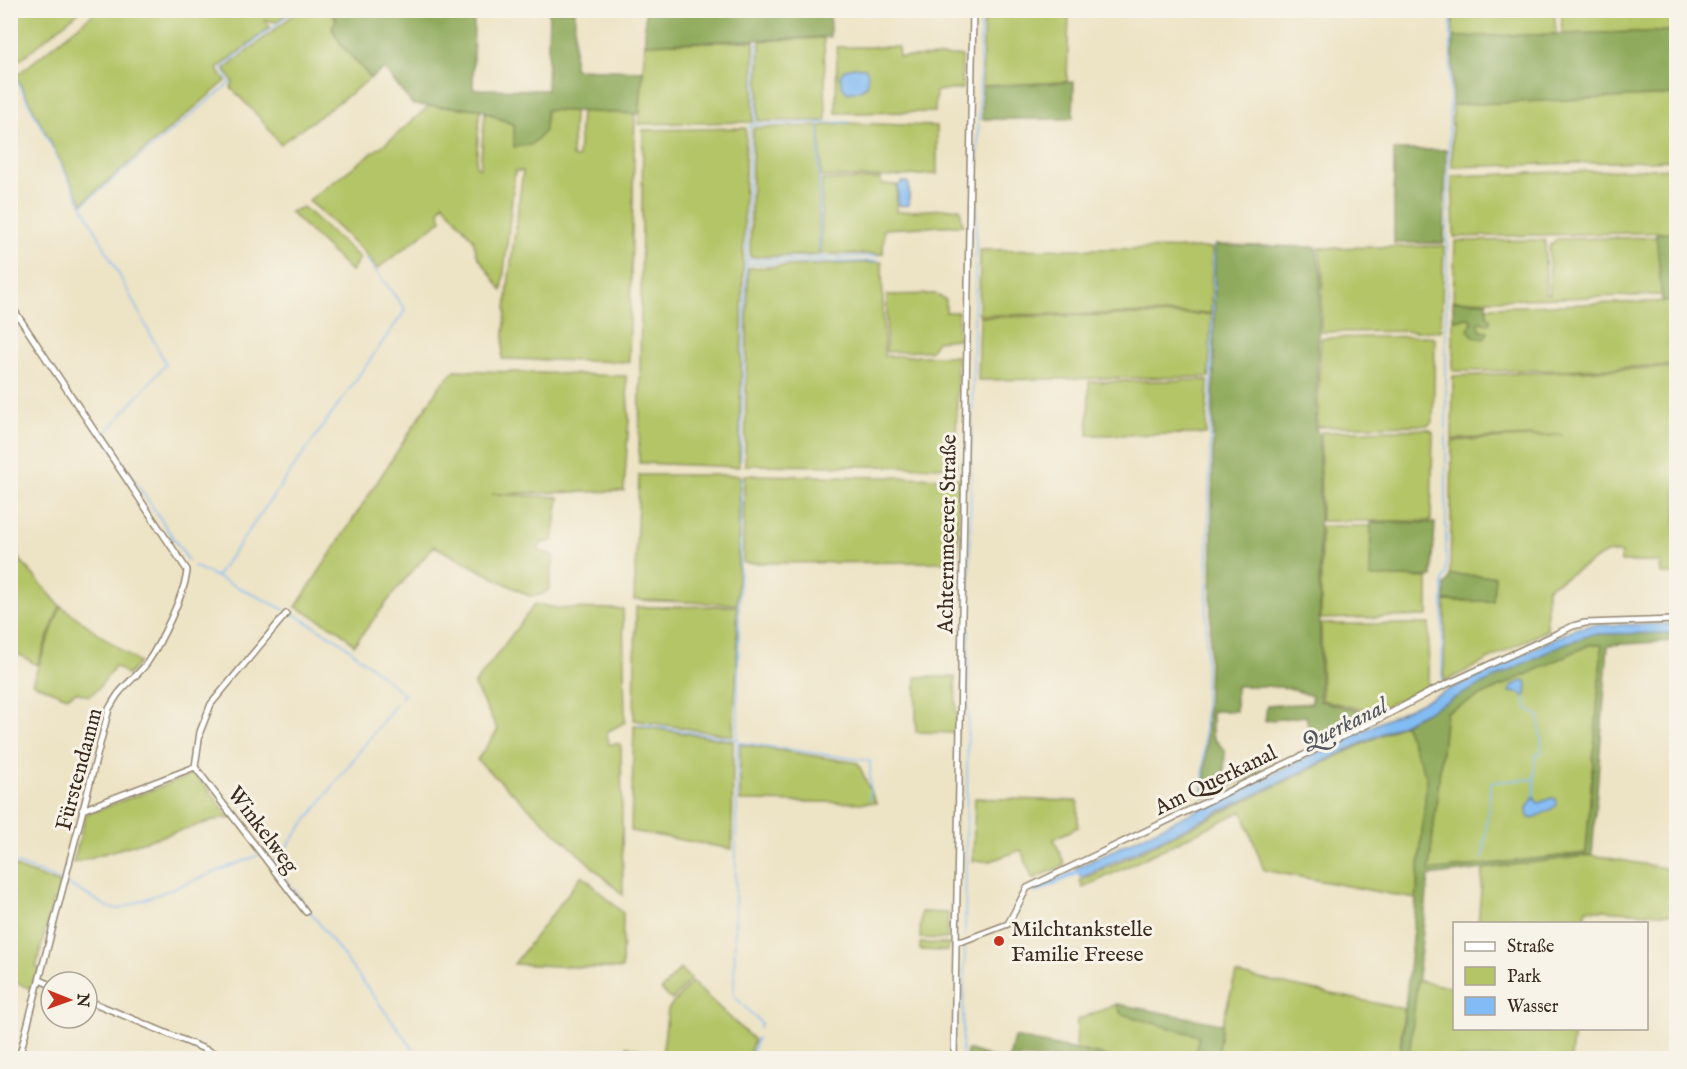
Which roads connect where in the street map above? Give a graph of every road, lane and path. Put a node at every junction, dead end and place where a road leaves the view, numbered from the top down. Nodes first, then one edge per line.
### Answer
1 (973, 10) edge
2 (10, 304) edge
3 (286, 615) dead end
4 (1677, 620) edge
5 (195, 767) junction
6 (82, 810) junction
7 (306, 912) dead end
8 (956, 941) junction
9 (43, 970) edge
10 (39, 984) edge
11 (99, 1005) edge
12 (19, 1059) edge
13 (226, 1059) edge
14 (954, 1059) edge

1 - 8 street, Achternmeerer Straße
2 - 6 street, Fürstendamm
3 - 5 street
4 - 8 street, Am Querkanal
5 - 6 street
5 - 7 street, Winkelweg
6 - 9 street, Fürstendamm
8 - 14 street, Achternmeerer Straße
10 - 12 street, Fürstendamm
11 - 13 street

